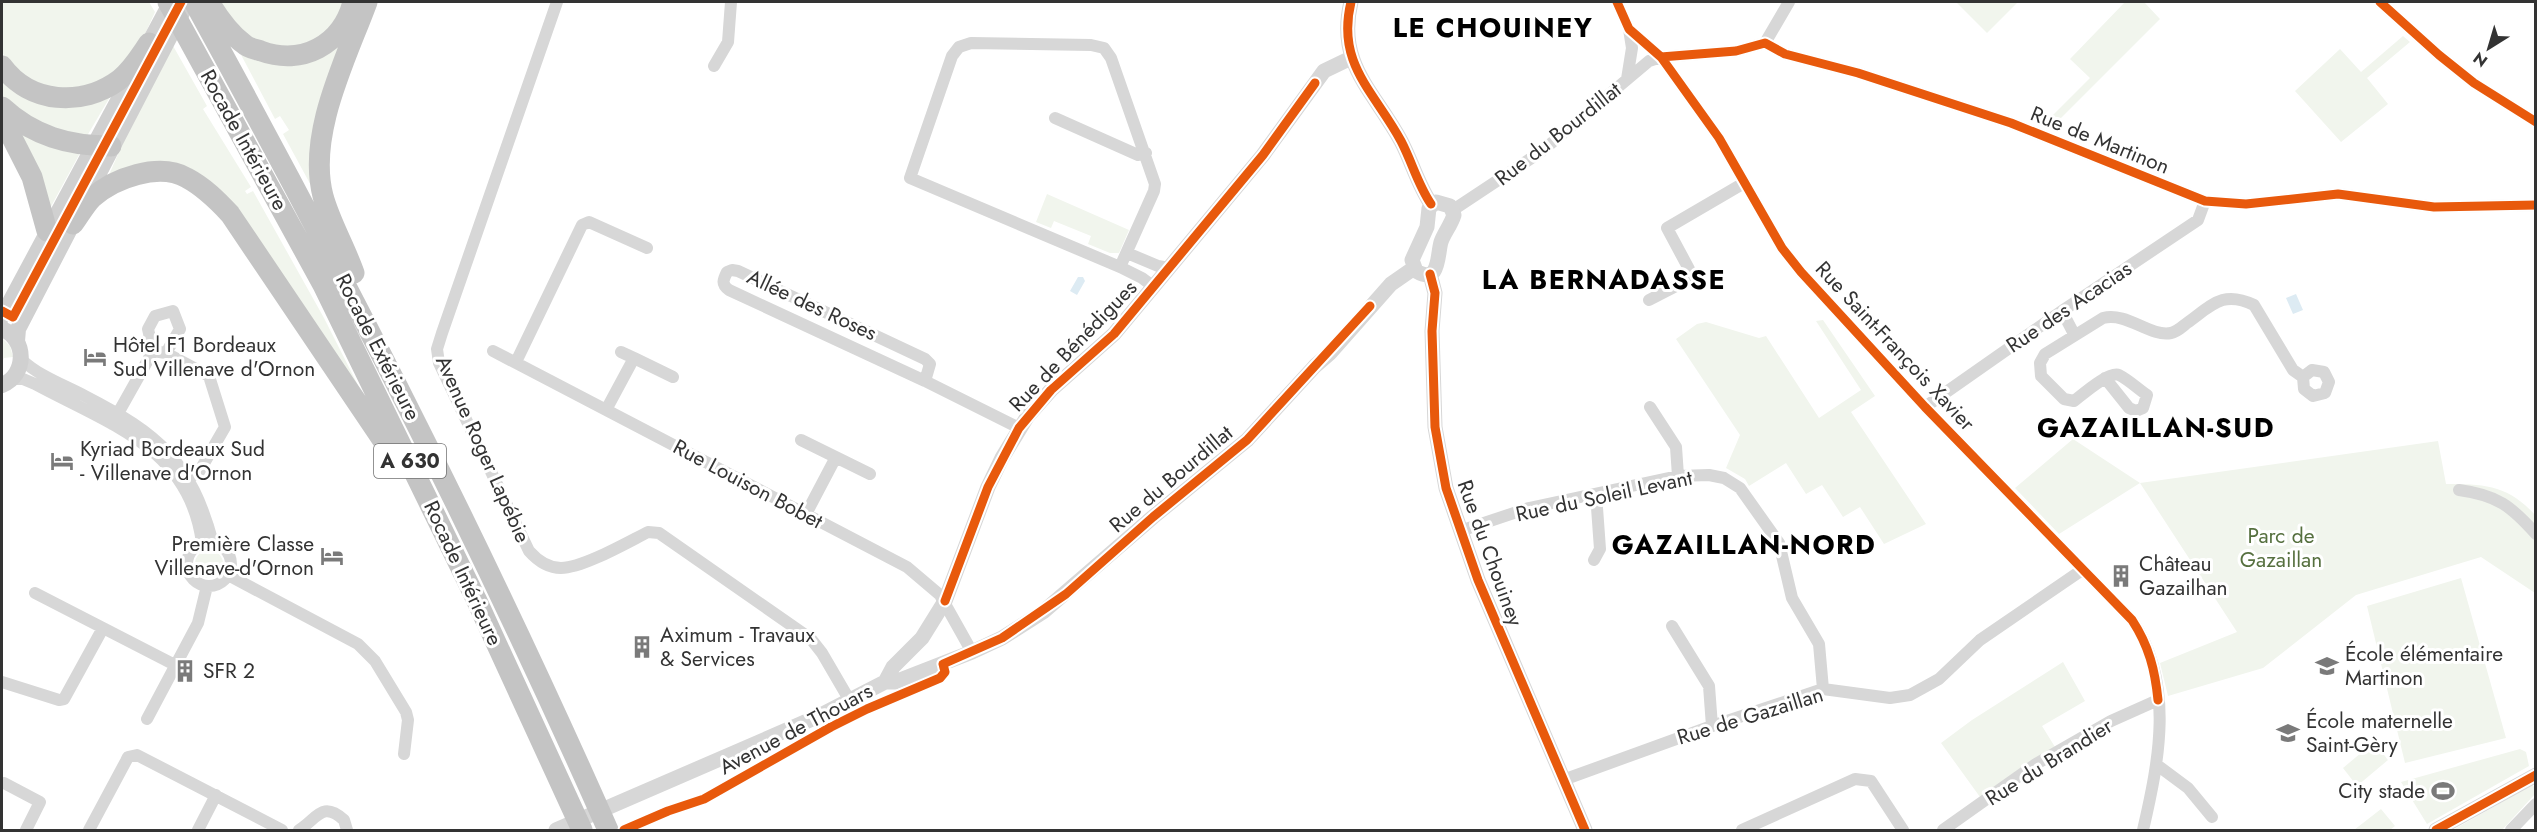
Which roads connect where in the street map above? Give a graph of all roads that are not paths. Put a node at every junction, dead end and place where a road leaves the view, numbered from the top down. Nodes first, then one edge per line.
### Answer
1 (157, 2) edge
2 (170, 2) edge
3 (188, 2) edge
4 (194, 2) edge
5 (209, 2) edge
6 (353, 2) edge
7 (366, 2) edge
8 (557, 2) edge
9 (731, 2) edge
10 (1351, 2) edge
11 (1617, 2) edge
12 (1789, 2) edge
13 (2380, 2) edge
14 (1629, 29) junction
15 (1765, 43) junction
16 (153, 50) junction
17 (1661, 57) junction
18 (1351, 58) junction
19 (2, 66) edge
20 (714, 66) dead end
21 (1628, 79) junction
22 (222, 100) junction
23 (2, 107) edge
24 (2, 118) edge
25 (1055, 118) dead end
26 (2535, 122) edge
27 (102, 146) junction
28 (1146, 153) junction
29 (1744, 183) junction
30 (2205, 201) junction
31 (1431, 204) junction
32 (2535, 206) edge
33 (1453, 210) junction
34 (73, 224) junction
35 (47, 231) junction
36 (647, 248) dead end
37 (1127, 253) junction
38 (1120, 267) junction
39 (1169, 268) junction
40 (1414, 268) junction
41 (1430, 274) junction
42 (1154, 287) junction
43 (353, 298) junction
44 (1649, 300) dead end
45 (2062, 311) junction
46 (2, 317) edge
47 (2, 329) edge
48 (2074, 334) junction
49 (17, 341) junction
50 (153, 351) junction
51 (493, 351) dead end
52 (621, 352) dead end
53 (166, 353) junction
54 (634, 358) junction
55 (21, 360) junction
56 (516, 363) junction
57 (673, 377) dead end
58 (2303, 377) dead end
59 (2105, 378) dead end
60 (925, 381) junction
61 (7, 382) edge
62 (1650, 407) dead end
63 (1925, 407) junction
64 (606, 410) junction
65 (115, 419) junction
66 (1019, 428) junction
67 (801, 440) dead end
68 (836, 457) junction
69 (870, 474) dead end
70 (1678, 476) junction
71 (185, 481) junction
72 (2459, 490) dead end
73 (1596, 494) junction
74 (806, 514) junction
75 (1460, 531) junction
76 (2535, 534) edge
77 (208, 543) junction
78 (1594, 560) dead end
79 (2082, 570) junction
80 (228, 575) junction
81 (207, 586) junction
82 (34, 593) dead end
83 (476, 599) junction
84 (945, 601) junction
85 (1672, 626) dead end
86 (103, 628) junction
87 (972, 652) junction
88 (175, 665) junction
89 (2, 682) edge
90 (885, 682) junction
91 (1823, 689) junction
92 (2158, 700) junction
93 (850, 701) junction
94 (147, 719) dead end
95 (1712, 726) junction
96 (404, 754) dead end
97 (2157, 765) junction
98 (2535, 775) edge
99 (1563, 780) junction
100 (4, 783) dead end
101 (216, 795) junction
102 (2535, 804) edge
103 (2211, 817) dead end
104 (26, 831) edge
105 (89, 831) edge
106 (198, 831) edge
107 (282, 831) edge
108 (299, 831) edge
109 (347, 831) edge
110 (556, 831) edge
111 (582, 831) edge
112 (608, 831) edge
113 (1585, 831) edge
114 (1742, 831) edge
115 (1903, 831) edge
116 (1943, 831) edge
117 (2143, 831) edge
118 (2436, 831) edge
119 (2511, 831) edge

1 - 22 highway
2 - 16 main road
2 - 22 highway, Rocade Intérieure / A 630
3 - 16 main road
4 - 43 highway, Rocade Extérieure / A 630
5 - 6 highway
7 - 43 highway
8 - 93 street, Avenue Roger Lapébie
9 - 20 street
10 - 18 street
11 - 14 street, Rue Saint-François Xavier
12 - 15 street
13 - 26 street
14 - 17 street, Rue Saint-François Xavier
14 - 21 street, Rue Saint-François Xavier
15 - 17 street
15 - 30 street, Rue de Martinon
16 - 19 highway
16 - 27 main road
17 - 21 street, Rue du Bourdillat
17 - 29 street, Rue Saint-François Xavier
18 - 31 street
18 - 39 street, Rue de Bénédigues
21 - 33 street, Rue du Bourdillat
22 - 83 highway, Rocade Intérieure / A 630
23 - 27 highway
24 - 35 highway
25 - 28 street
27 - 34 main road
27 - 35 main road
28 - 37 street
28 - 38 street
29 - 44 street
29 - 63 street, Rue Saint-François Xavier
30 - 32 street, Rue de Martinon
30 - 45 street, Rue des Acacias
31 - 33 street
31 - 40 street
33 - 41 street
34 - 49 main road
34 - 83 highway
35 - 46 main road
36 - 56 street
37 - 38 street
37 - 39 street
38 - 42 street
39 - 42 street, Rue de Bénédigues
40 - 41 street
40 - 87 street, Rue du Bourdillat
41 - 75 street, Rue du Chouiney
42 - 66 street, Rue de Bénédigues
43 - 112 highway, Rocade Extérieure / A 630
45 - 48 street
45 - 63 street, Rue des Acacias
47 - 49 main road
48 - 58 street
48 - 59 street
49 - 55 main road
50 - 53 street
50 - 53 street
50 - 65 street
51 - 56 street, Rue Louison Bobet
52 - 54 street
53 - 71 street
54 - 57 street
54 - 64 street
55 - 61 main road
55 - 65 street
56 - 64 street, Rue Louison Bobet
60 - 60 street, Allée des Roses
60 - 66 street, Allée des Roses
61 - 65 street
62 - 70 street
63 - 79 street, Rue Saint-François Xavier
64 - 74 street, Rue Louison Bobet
65 - 71 street
66 - 84 street, Rue de Bénédigues
67 - 68 street
68 - 69 street
68 - 74 street
70 - 73 street, Rue du Soleil Levant
70 - 91 street, Rue du Soleil Levant
71 - 77 street
72 - 76 street
73 - 75 street, Rue du Soleil Levant
73 - 78 street
74 - 84 street, Rue Louison Bobet
75 - 99 street, Rue du Chouiney
77 - 80 street
77 - 81 street
79 - 91 street, Rue de Gazaillan
79 - 92 street, Rue Saint-François Xavier
80 - 81 street
80 - 96 street
81 - 88 street
82 - 86 street
83 - 111 highway, Rocade Intérieure / A 630
84 - 87 street, Rue Louison Bobet
84 - 90 street, Rue de Bénédigues
85 - 95 street
86 - 88 street
86 - 89 street
87 - 90 street, Avenue de Thouars
88 - 94 street
90 - 93 street, Avenue de Thouars
91 - 95 street, Rue de Gazaillan
92 - 97 street, Rue Saint-François Xavier
92 - 116 street, Rue du Brandier
93 - 110 street, Avenue de Thouars
95 - 99 street, Rue de Gazaillan
97 - 103 street
97 - 117 street, Rue Saint-François Xavier
98 - 118 street
99 - 113 street, Rue du Chouiney
100 - 104 street
101 - 105 street
101 - 106 street
101 - 107 street
102 - 119 street
108 - 109 street
114 - 115 street

